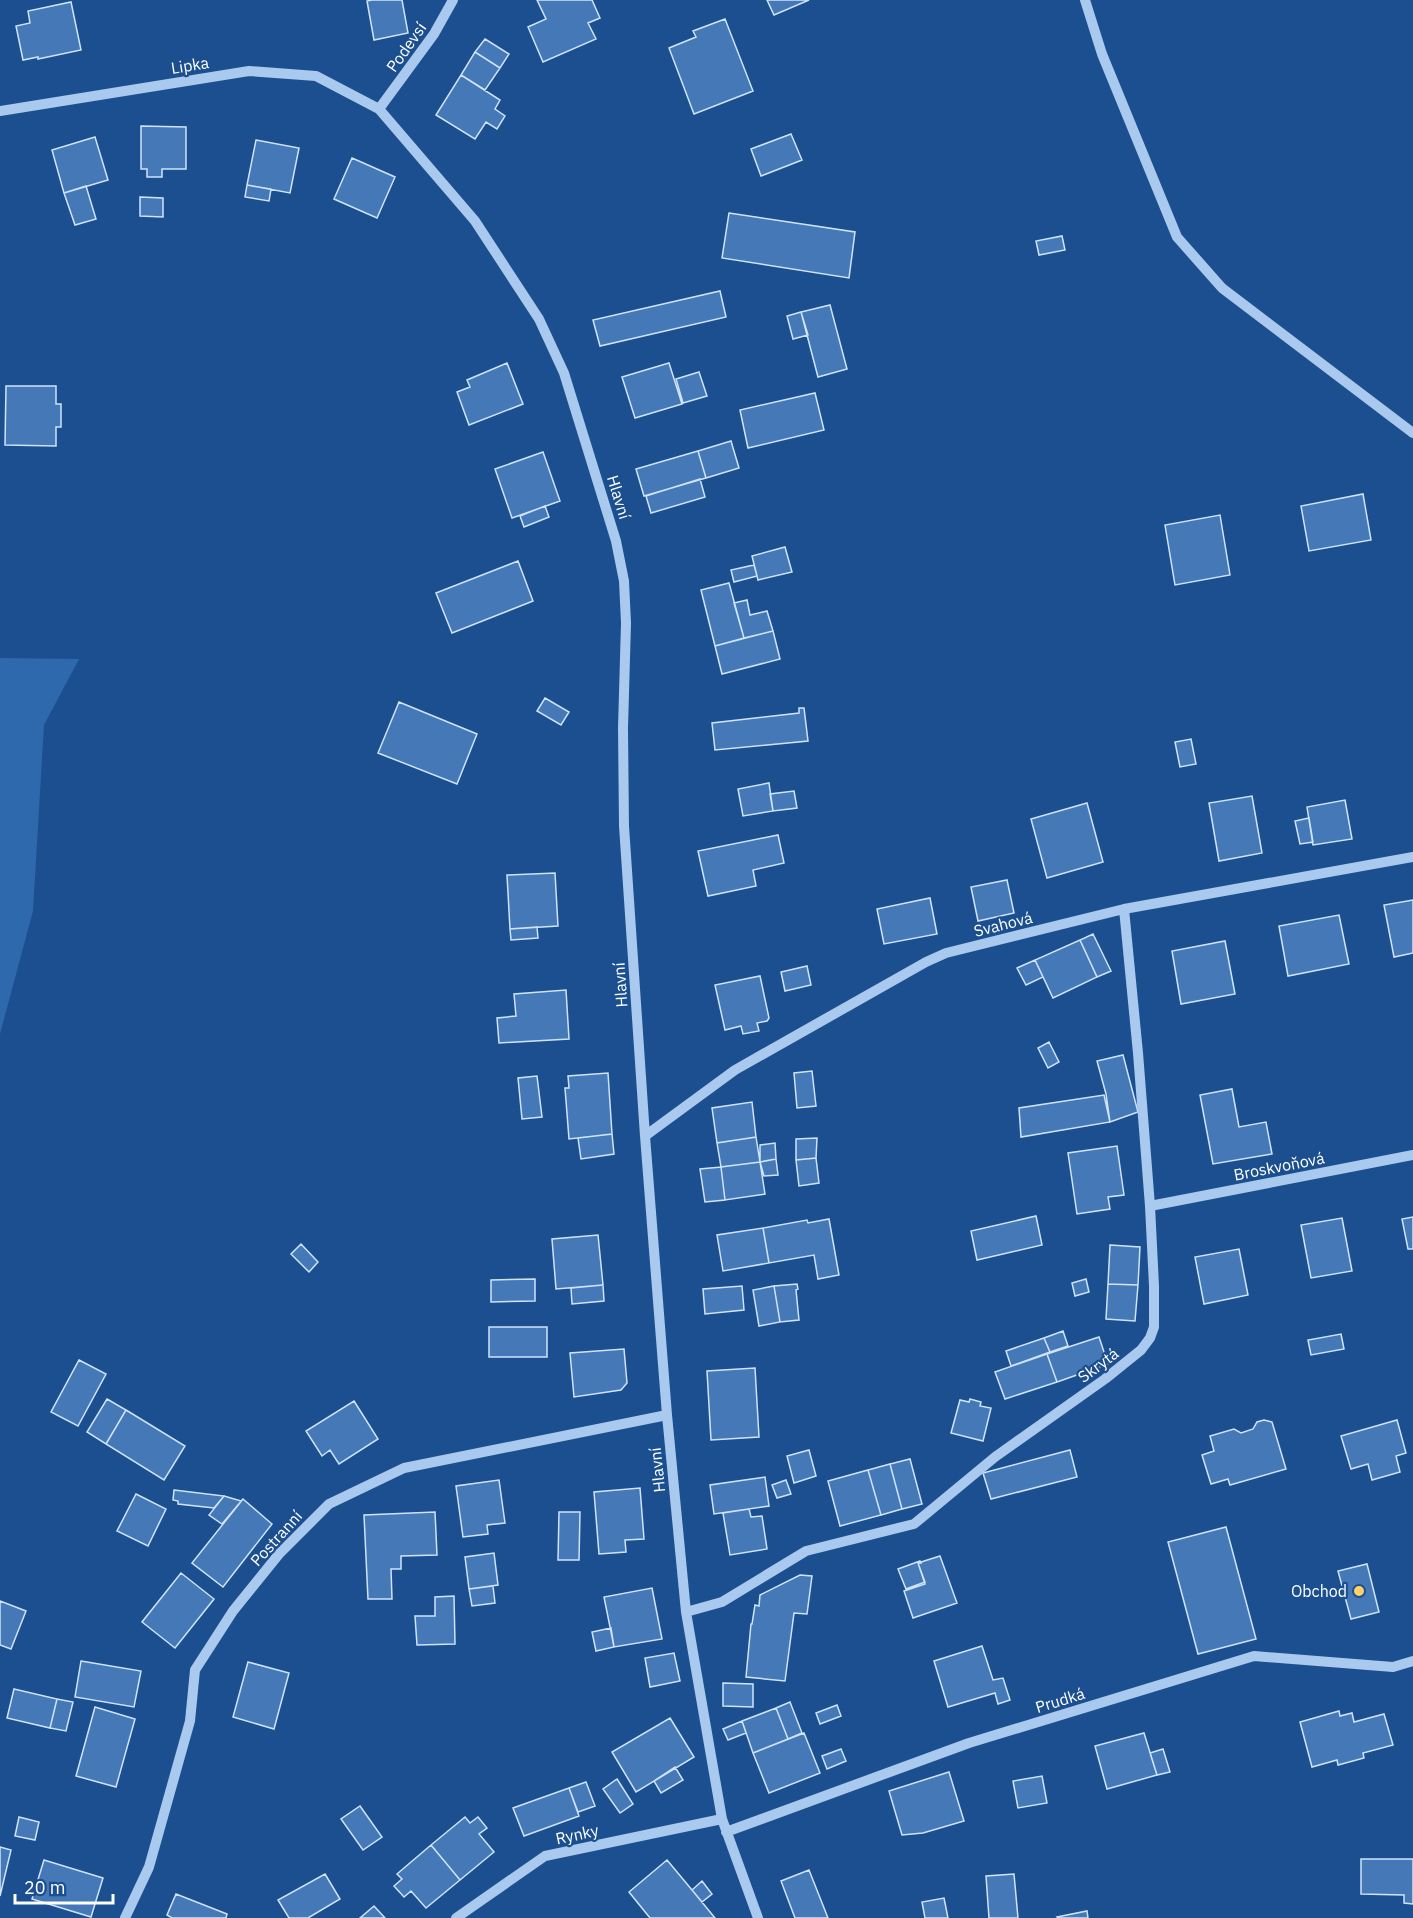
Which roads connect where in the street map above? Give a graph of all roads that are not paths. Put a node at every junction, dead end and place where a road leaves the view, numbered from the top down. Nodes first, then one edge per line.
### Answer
1 (453, 0) edge
2 (1085, 0) edge
3 (379, 108) junction
4 (0, 111) edge
5 (1413, 433) edge
6 (1413, 857) edge
7 (1124, 909) junction
8 (645, 1136) junction
9 (1413, 1155) edge
10 (1150, 1206) junction
11 (666, 1415) junction
12 (686, 1612) junction
13 (1413, 1661) edge
14 (722, 1819) junction
15 (726, 1832) junction
16 (124, 1918) edge
17 (456, 1918) edge
18 (758, 1918) edge

1 - 3 street, Podevsí
2 - 5 street
3 - 4 street, Lipka
3 - 8 street, Hlavní
6 - 7 street, Svahová
7 - 8 street, Svahová
7 - 10 street, Skrytá
8 - 11 street, Hlavní
9 - 10 street, Broskvoňová
10 - 12 street, Skrytá
11 - 12 street, Hlavní
11 - 16 street, Postranní
12 - 14 street, Hlavní
13 - 15 street, Prudká
14 - 15 street, Hlavní
14 - 17 street, Rynky
15 - 18 street, Hlavní

